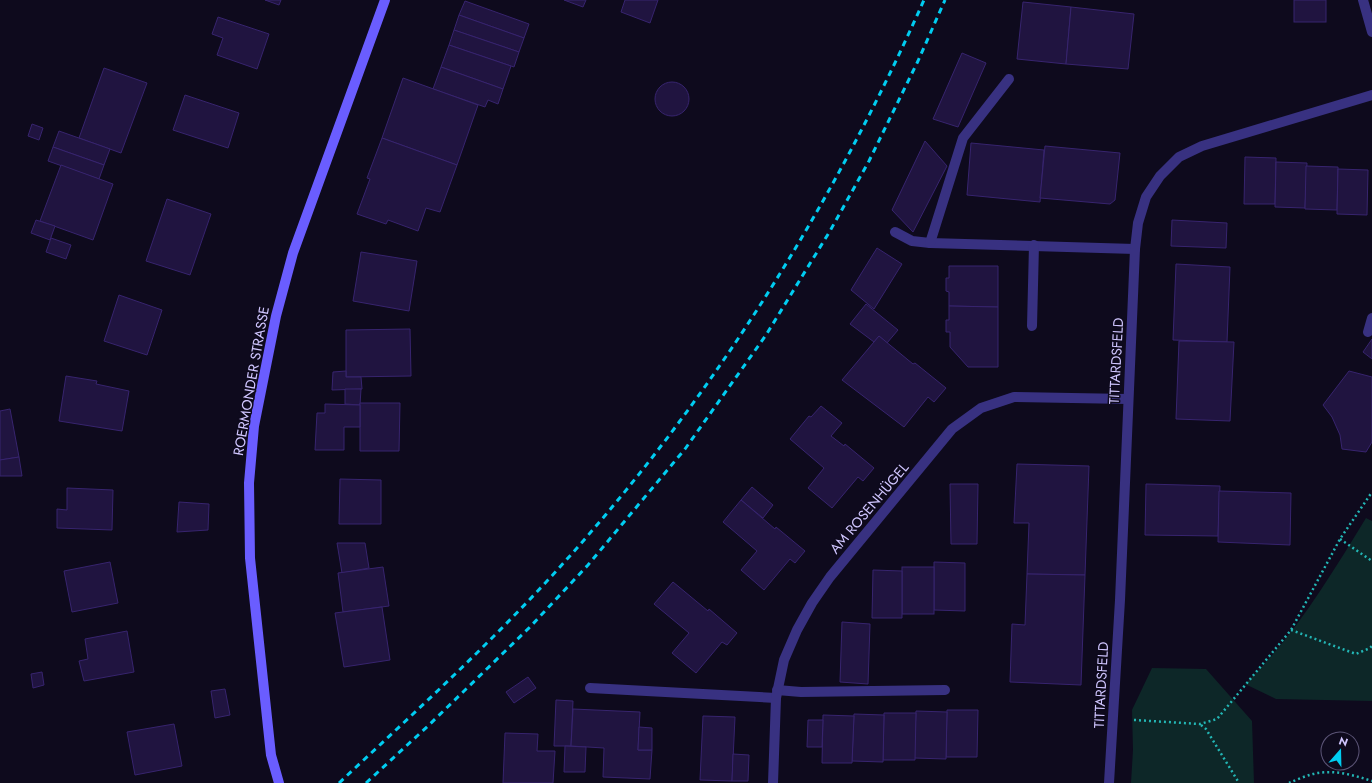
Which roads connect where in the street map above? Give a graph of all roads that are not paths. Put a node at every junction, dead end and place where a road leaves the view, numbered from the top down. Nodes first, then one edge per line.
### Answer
1 (385, 0) edge
2 (1363, 0) edge
3 (1372, 32) edge
4 (1009, 79) dead end
5 (1372, 95) edge
6 (895, 232) dead end
7 (930, 243) junction
8 (1034, 245) junction
9 (1135, 249) junction
10 (1372, 318) edge
11 (1032, 326) dead end
12 (1368, 332) dead end
13 (1128, 399) junction
14 (590, 688) dead end
15 (945, 690) dead end
16 (776, 694) junction
17 (1109, 782) edge
18 (279, 783) edge
19 (773, 783) edge

1 - 18 main road, ROERMONDER STRASSE
2 - 3 street
4 - 7 street
5 - 9 street, TITTARDSFELD
6 - 7 street
7 - 8 street
8 - 9 street
8 - 11 street
9 - 13 street, TITTARDSFELD
10 - 12 street
13 - 16 street, AM ROSENHÜGEL
13 - 17 street, TITTARDSFELD
14 - 16 street
15 - 16 street
16 - 19 street, AM ROSENHÜGEL

